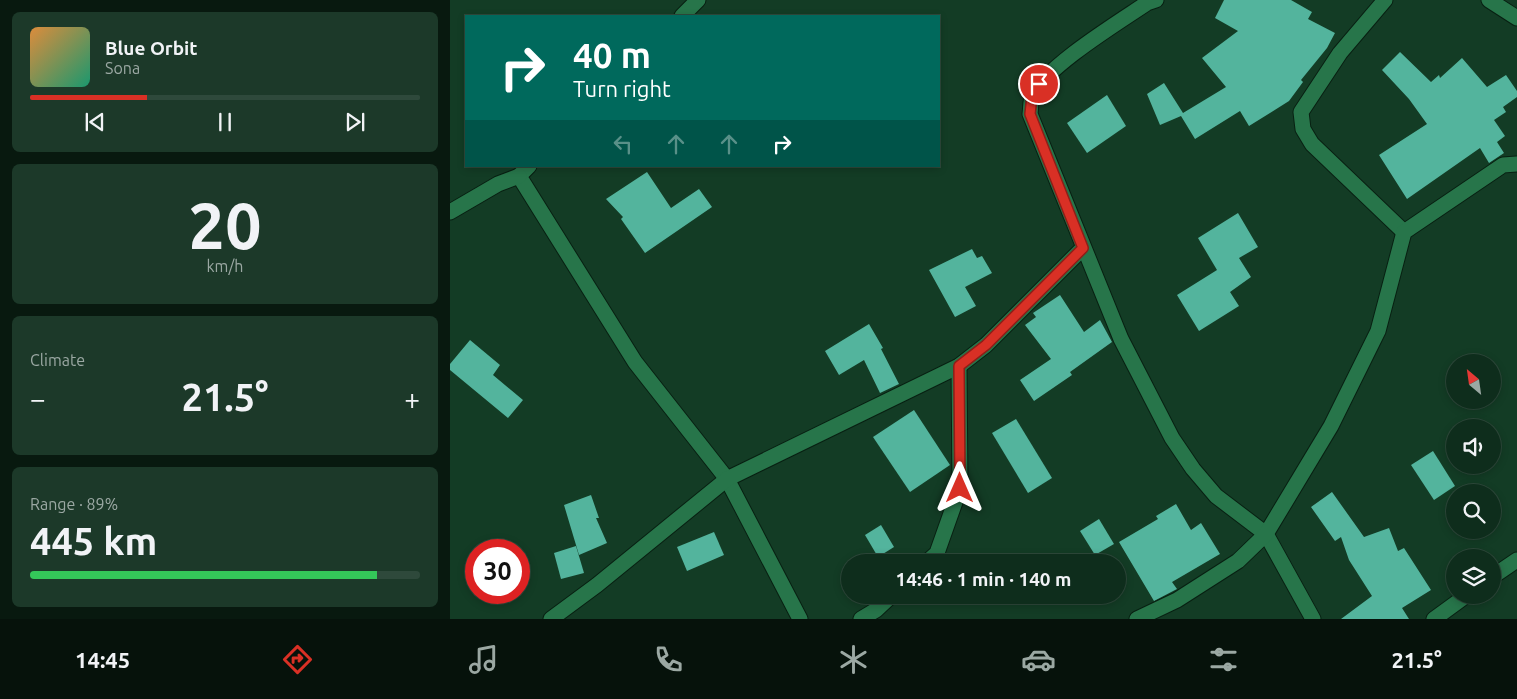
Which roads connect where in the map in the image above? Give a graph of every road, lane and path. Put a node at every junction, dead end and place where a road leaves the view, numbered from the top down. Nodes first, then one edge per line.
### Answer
1 (698, 0) edge
2 (1156, 0) edge
3 (1385, 0) edge
4 (1489, 0) edge
5 (683, 15) edge
6 (1517, 18) edge
7 (1517, 164) edge
8 (524, 171) edge
9 (450, 212) edge
10 (1404, 232) junction
11 (1083, 248) junction
12 (959, 366) junction
13 (727, 479) junction
14 (1266, 534) junction
15 (936, 554) edge
16 (1517, 560) edge
17 (1501, 571) edge
18 (882, 604) edge
19 (1455, 604) edge
20 (551, 619) edge
21 (800, 619) edge
22 (861, 619) edge
23 (1137, 619) edge
24 (1313, 619) edge
25 (1434, 619) edge

1 - 5 street
2 - 11 street
3 - 10 street
4 - 6 street
7 - 10 street
8 - 9 street
8 - 13 street
10 - 14 street
11 - 12 street
11 - 14 street
12 - 13 street
12 - 15 street
13 - 20 street
13 - 21 street
14 - 23 street
14 - 24 street
16 - 17 street
18 - 22 street
19 - 25 street

